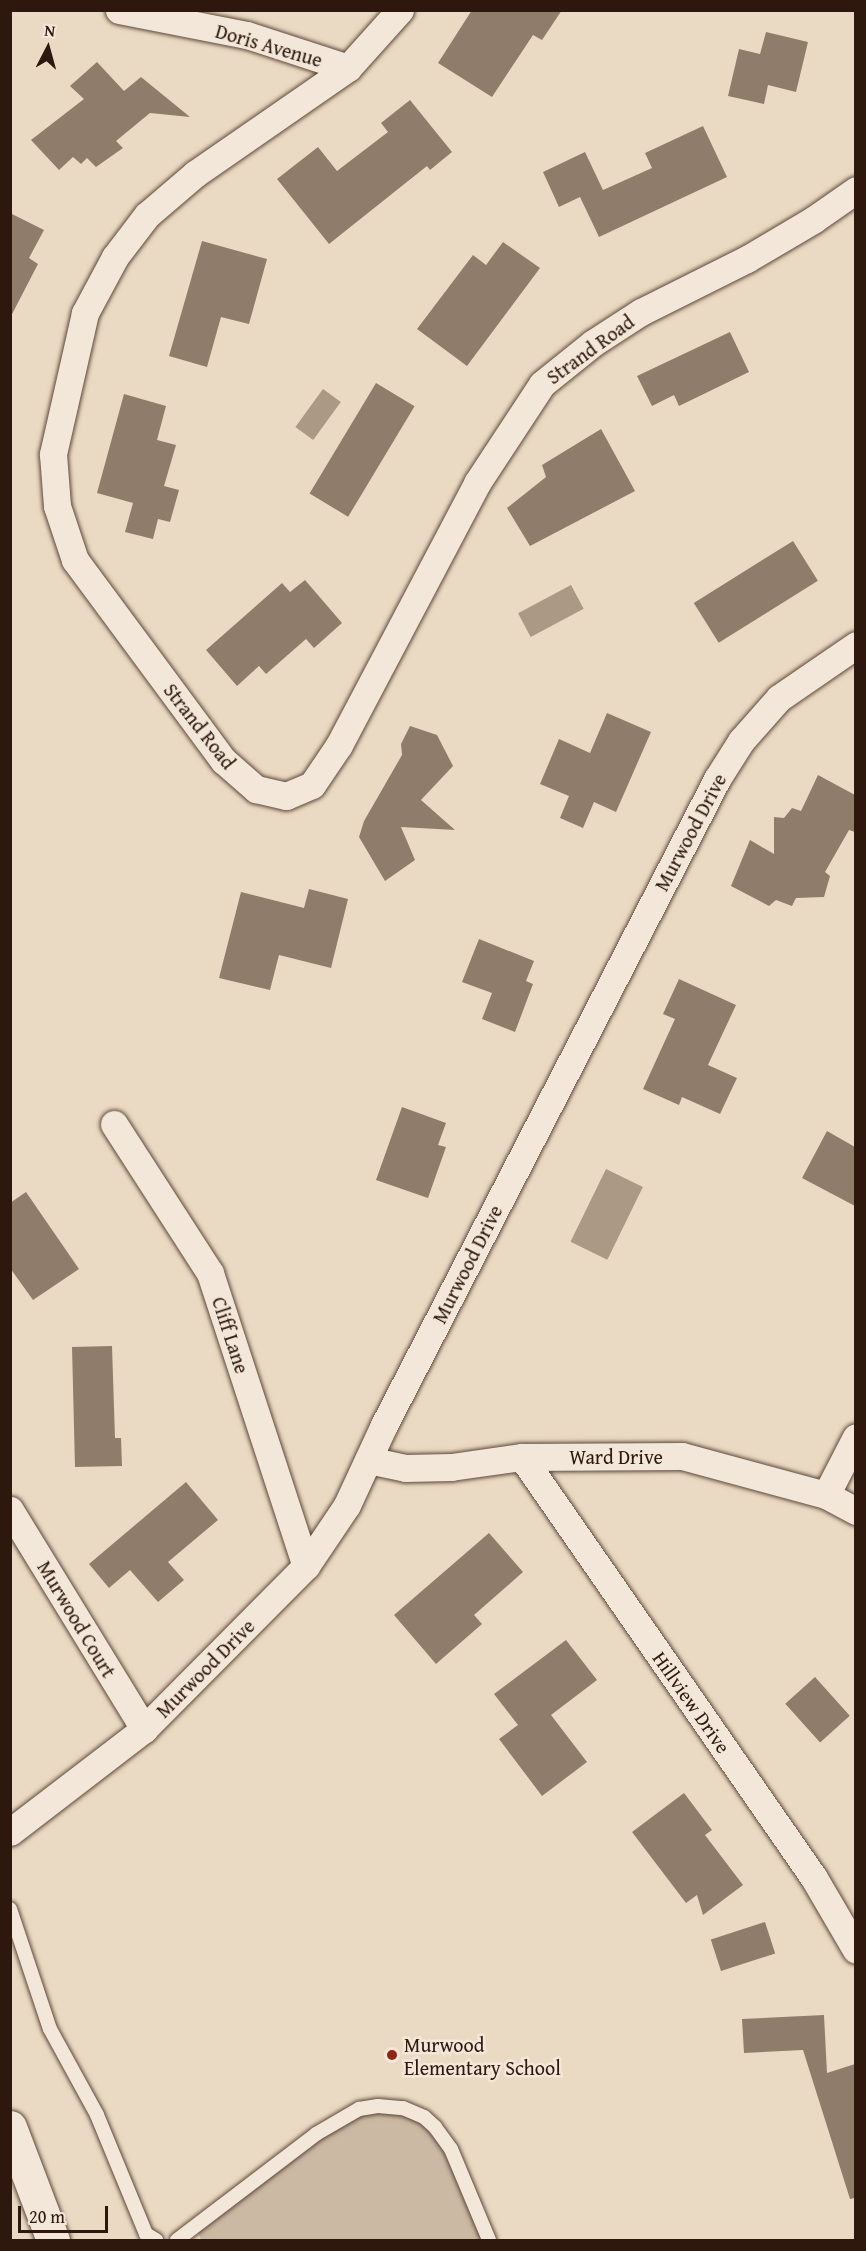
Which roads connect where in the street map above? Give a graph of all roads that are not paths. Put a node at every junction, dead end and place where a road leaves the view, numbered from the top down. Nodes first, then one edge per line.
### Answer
1 (119, 10) edge
2 (400, 10) edge
3 (348, 68) junction
4 (855, 190) edge
5 (855, 645) edge
6 (114, 1124) dead end
7 (855, 1437) edge
8 (522, 1457) junction
9 (368, 1460) junction
10 (826, 1495) junction
11 (10, 1509) edge
12 (855, 1511) edge
13 (306, 1566) junction
14 (144, 1729) junction
15 (10, 1832) edge
16 (10, 1909) edge
17 (855, 1950) edge
18 (10, 2127) edge
19 (53, 2241) edge
20 (156, 2241) edge
21 (177, 2241) edge
22 (489, 2241) edge

1 - 3 street, Doris Avenue
2 - 3 street, Strand Road
3 - 4 street, Strand Road
5 - 9 street, Murwood Drive
6 - 13 street, Cliff Lane
7 - 10 street
8 - 9 street, Ward Drive
8 - 10 street, Ward Drive
8 - 17 street, Hillview Drive
9 - 13 street, Murwood Drive
10 - 12 street, Ward Drive
11 - 14 street, Murwood Court
13 - 14 street, Murwood Drive
14 - 15 street, Murwood Drive
16 - 20 lane
18 - 19 main road
21 - 22 lane

